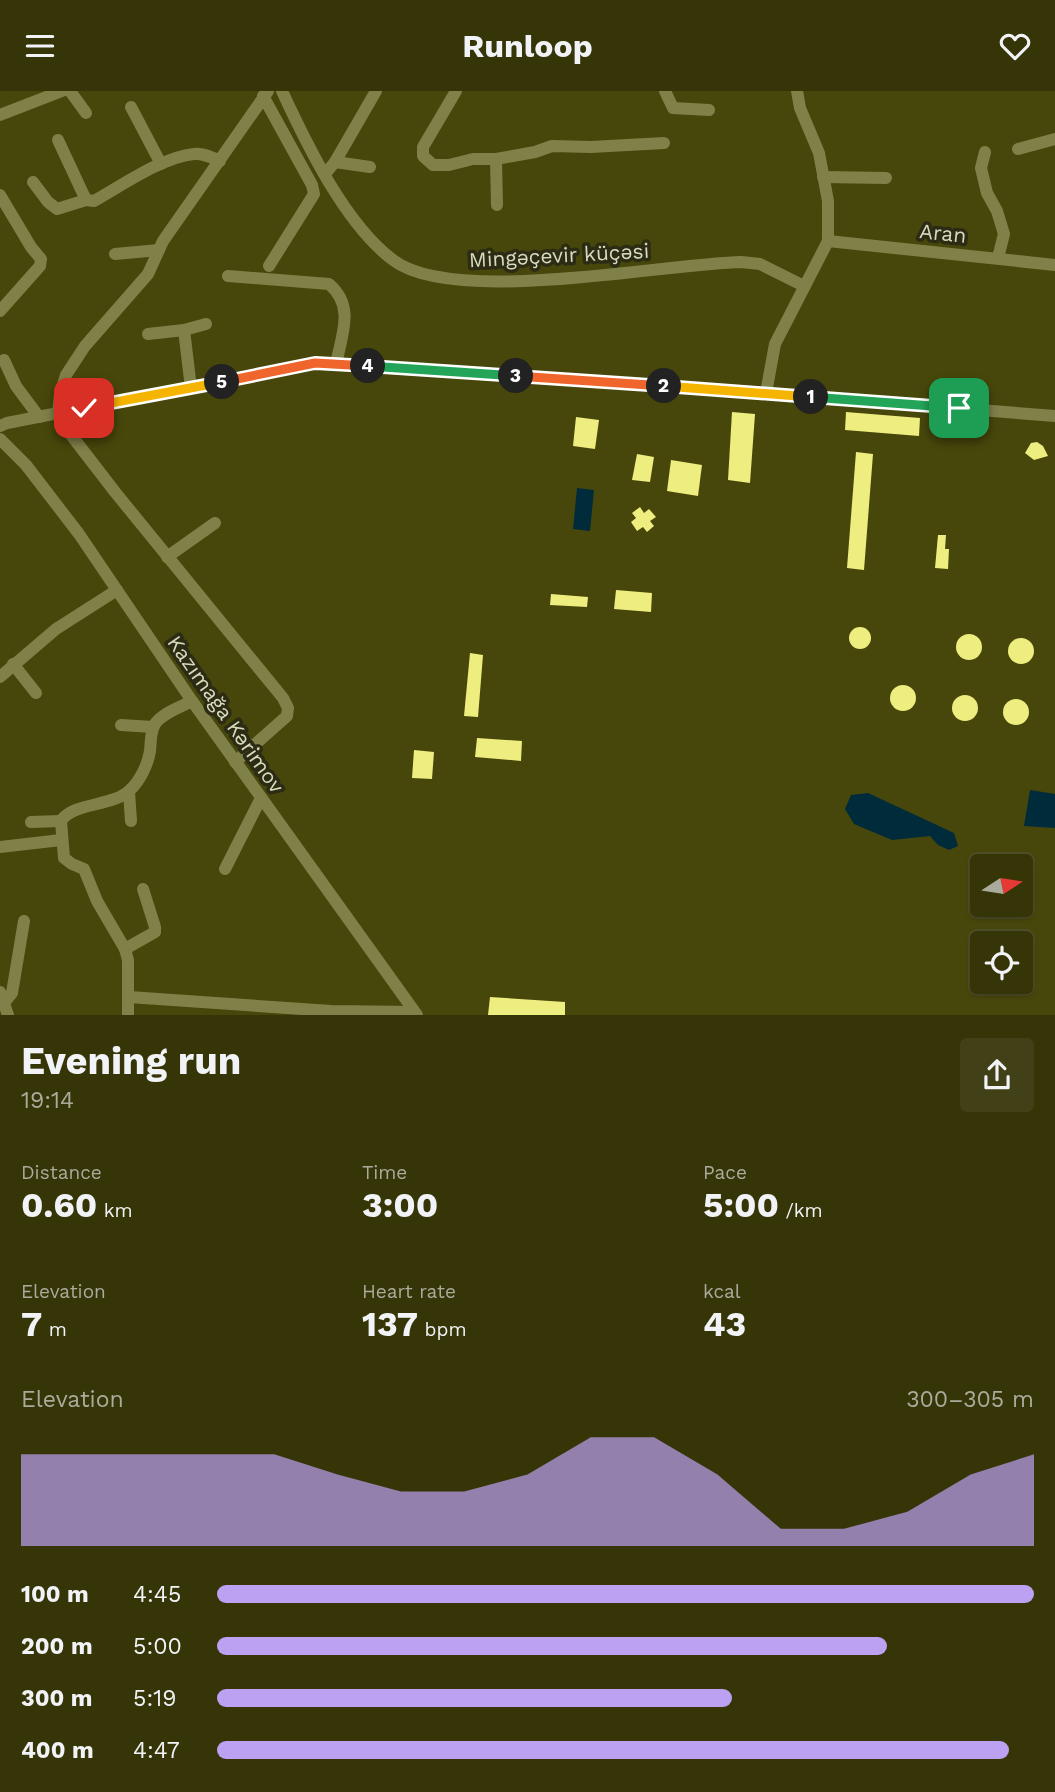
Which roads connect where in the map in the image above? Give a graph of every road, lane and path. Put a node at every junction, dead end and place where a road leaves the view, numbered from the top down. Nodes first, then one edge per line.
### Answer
1 (62, 91) edge
2 (70, 91) edge
3 (282, 91) edge
4 (376, 91) edge
5 (456, 91) edge
6 (665, 91) edge
7 (797, 91) edge
8 (266, 93) edge
9 (131, 107) dead end
10 (709, 110) dead end
11 (86, 113) dead end
12 (0, 115) edge
13 (1055, 139) edge
14 (58, 140) dead end
15 (664, 143) dead end
16 (1018, 149) dead end
17 (985, 152) dead end
18 (496, 159) junction
19 (220, 161) junction
20 (335, 162) junction
21 (161, 164) junction
22 (370, 167) dead end
23 (325, 174) junction
24 (823, 177) junction
25 (886, 178) dead end
26 (33, 181) dead end
27 (0, 195) edge
28 (86, 200) junction
29 (497, 205) dead end
30 (828, 241) junction
31 (159, 250) junction
32 (115, 254) dead end
33 (998, 258) junction
34 (1055, 265) edge
35 (269, 266) dead end
36 (228, 276) dead end
37 (804, 286) junction
38 (0, 311) edge
39 (206, 324) dead end
40 (184, 330) junction
41 (148, 334) dead end
42 (4, 360) dead end
43 (336, 364) junction
44 (191, 388) junction
45 (766, 393) junction
46 (58, 413) junction
47 (1055, 416) edge
48 (39, 417) junction
49 (0, 426) edge
50 (0, 439) edge
51 (215, 523) dead end
52 (167, 557) junction
53 (117, 590) junction
54 (13, 664) junction
55 (0, 677) edge
56 (36, 693) dead end
57 (192, 701) junction
58 (121, 725) dead end
59 (153, 727) junction
60 (235, 762) junction
61 (129, 792) junction
62 (261, 798) junction
63 (61, 821) junction
64 (131, 821) dead end
65 (31, 823) dead end
66 (61, 840) junction
67 (0, 847) edge
68 (225, 869) dead end
69 (143, 890) dead end
70 (24, 921) dead end
71 (125, 949) junction
72 (129, 997) junction
73 (4, 1003) edge
74 (416, 1013) edge
75 (128, 1015) edge

1 - 12 street
2 - 11 street
3 - 23 street, Mingəçevir küçəsi
4 - 20 street
5 - 18 street
6 - 10 street
7 - 24 street
8 - 19 street
8 - 35 street
9 - 21 street
13 - 16 street
14 - 28 street
15 - 18 street
17 - 33 street
18 - 29 street
19 - 21 street
19 - 31 street
20 - 22 street
20 - 23 street
21 - 28 street
23 - 37 street, Mingəçevir küçəsi
24 - 25 street
24 - 30 street
26 - 28 street
27 - 38 street
30 - 33 street, Aran
30 - 37 street
31 - 32 street
31 - 46 street
33 - 34 street, Aran
36 - 43 street
37 - 45 street
39 - 40 street
40 - 41 street
40 - 44 street
42 - 48 street
43 - 44 street
43 - 45 street
44 - 46 street
45 - 47 street
46 - 48 street
46 - 52 street
48 - 49 street
50 - 53 street, Kazımağa Kərimov
51 - 52 street
52 - 60 street
53 - 54 street
53 - 57 street, Kazımağa Kərimov
54 - 55 street
54 - 56 street
57 - 59 street
57 - 60 street, Kazımağa Kərimov
58 - 59 street
59 - 61 street
60 - 62 street, Kazımağa Kərimov
61 - 63 street
61 - 64 street
62 - 68 street
62 - 74 street, Kazımağa Kərimov
63 - 65 street
63 - 66 street
66 - 67 street
66 - 71 street
69 - 71 street
70 - 73 street
71 - 72 street
72 - 74 street
72 - 75 street

